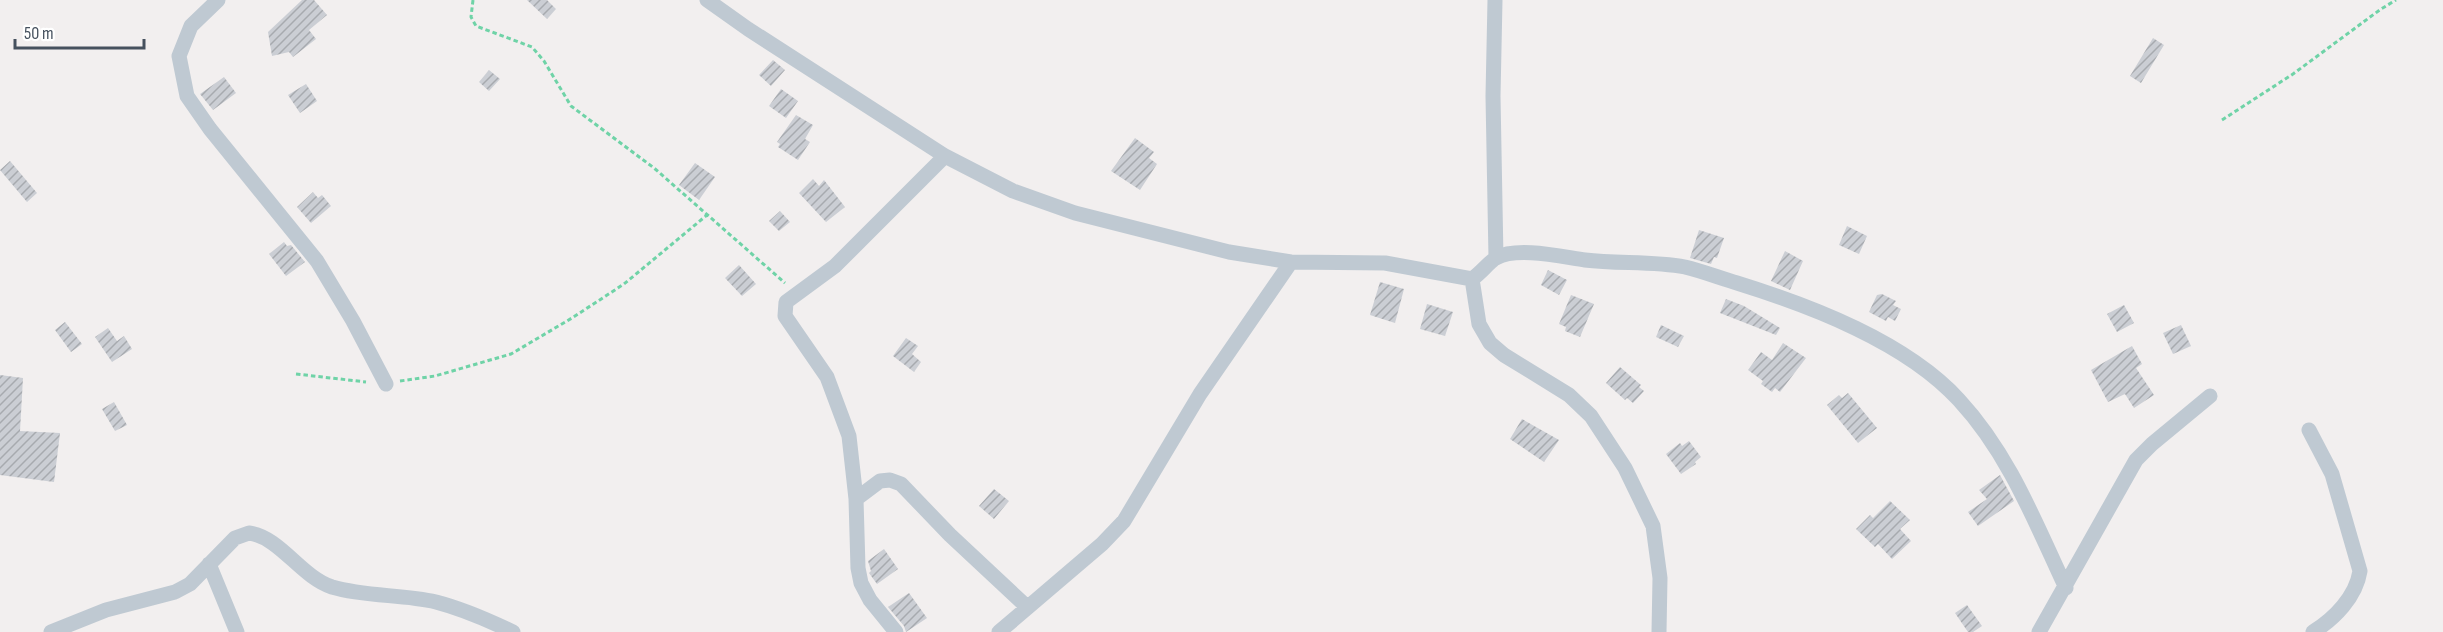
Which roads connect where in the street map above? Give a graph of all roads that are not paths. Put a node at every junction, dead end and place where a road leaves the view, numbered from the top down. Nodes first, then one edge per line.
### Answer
1 (218, 0) edge
2 (707, 0) edge
3 (1495, 0) edge
4 (945, 156) junction
5 (1496, 258) junction
6 (1291, 262) junction
7 (1472, 279) junction
8 (386, 384) road end
9 (2210, 396) dead end
10 (2309, 430) dead end
11 (856, 499) junction
12 (209, 564) junction
13 (2066, 588) junction
14 (1027, 607) junction
15 (2324, 630) edge
16 (51, 632) edge
17 (237, 632) edge
18 (513, 632) edge
19 (896, 632) edge
20 (999, 632) edge
21 (1659, 632) edge
22 (2039, 632) edge

1 - 8 street
2 - 4 street
3 - 5 street
4 - 6 street
4 - 11 street
5 - 7 street
5 - 13 street
6 - 7 street
6 - 14 street
7 - 21 street
9 - 13 street
10 - 15 street
11 - 14 street
11 - 19 street
12 - 16 street
12 - 17 street
12 - 18 street
13 - 22 street
14 - 20 street

